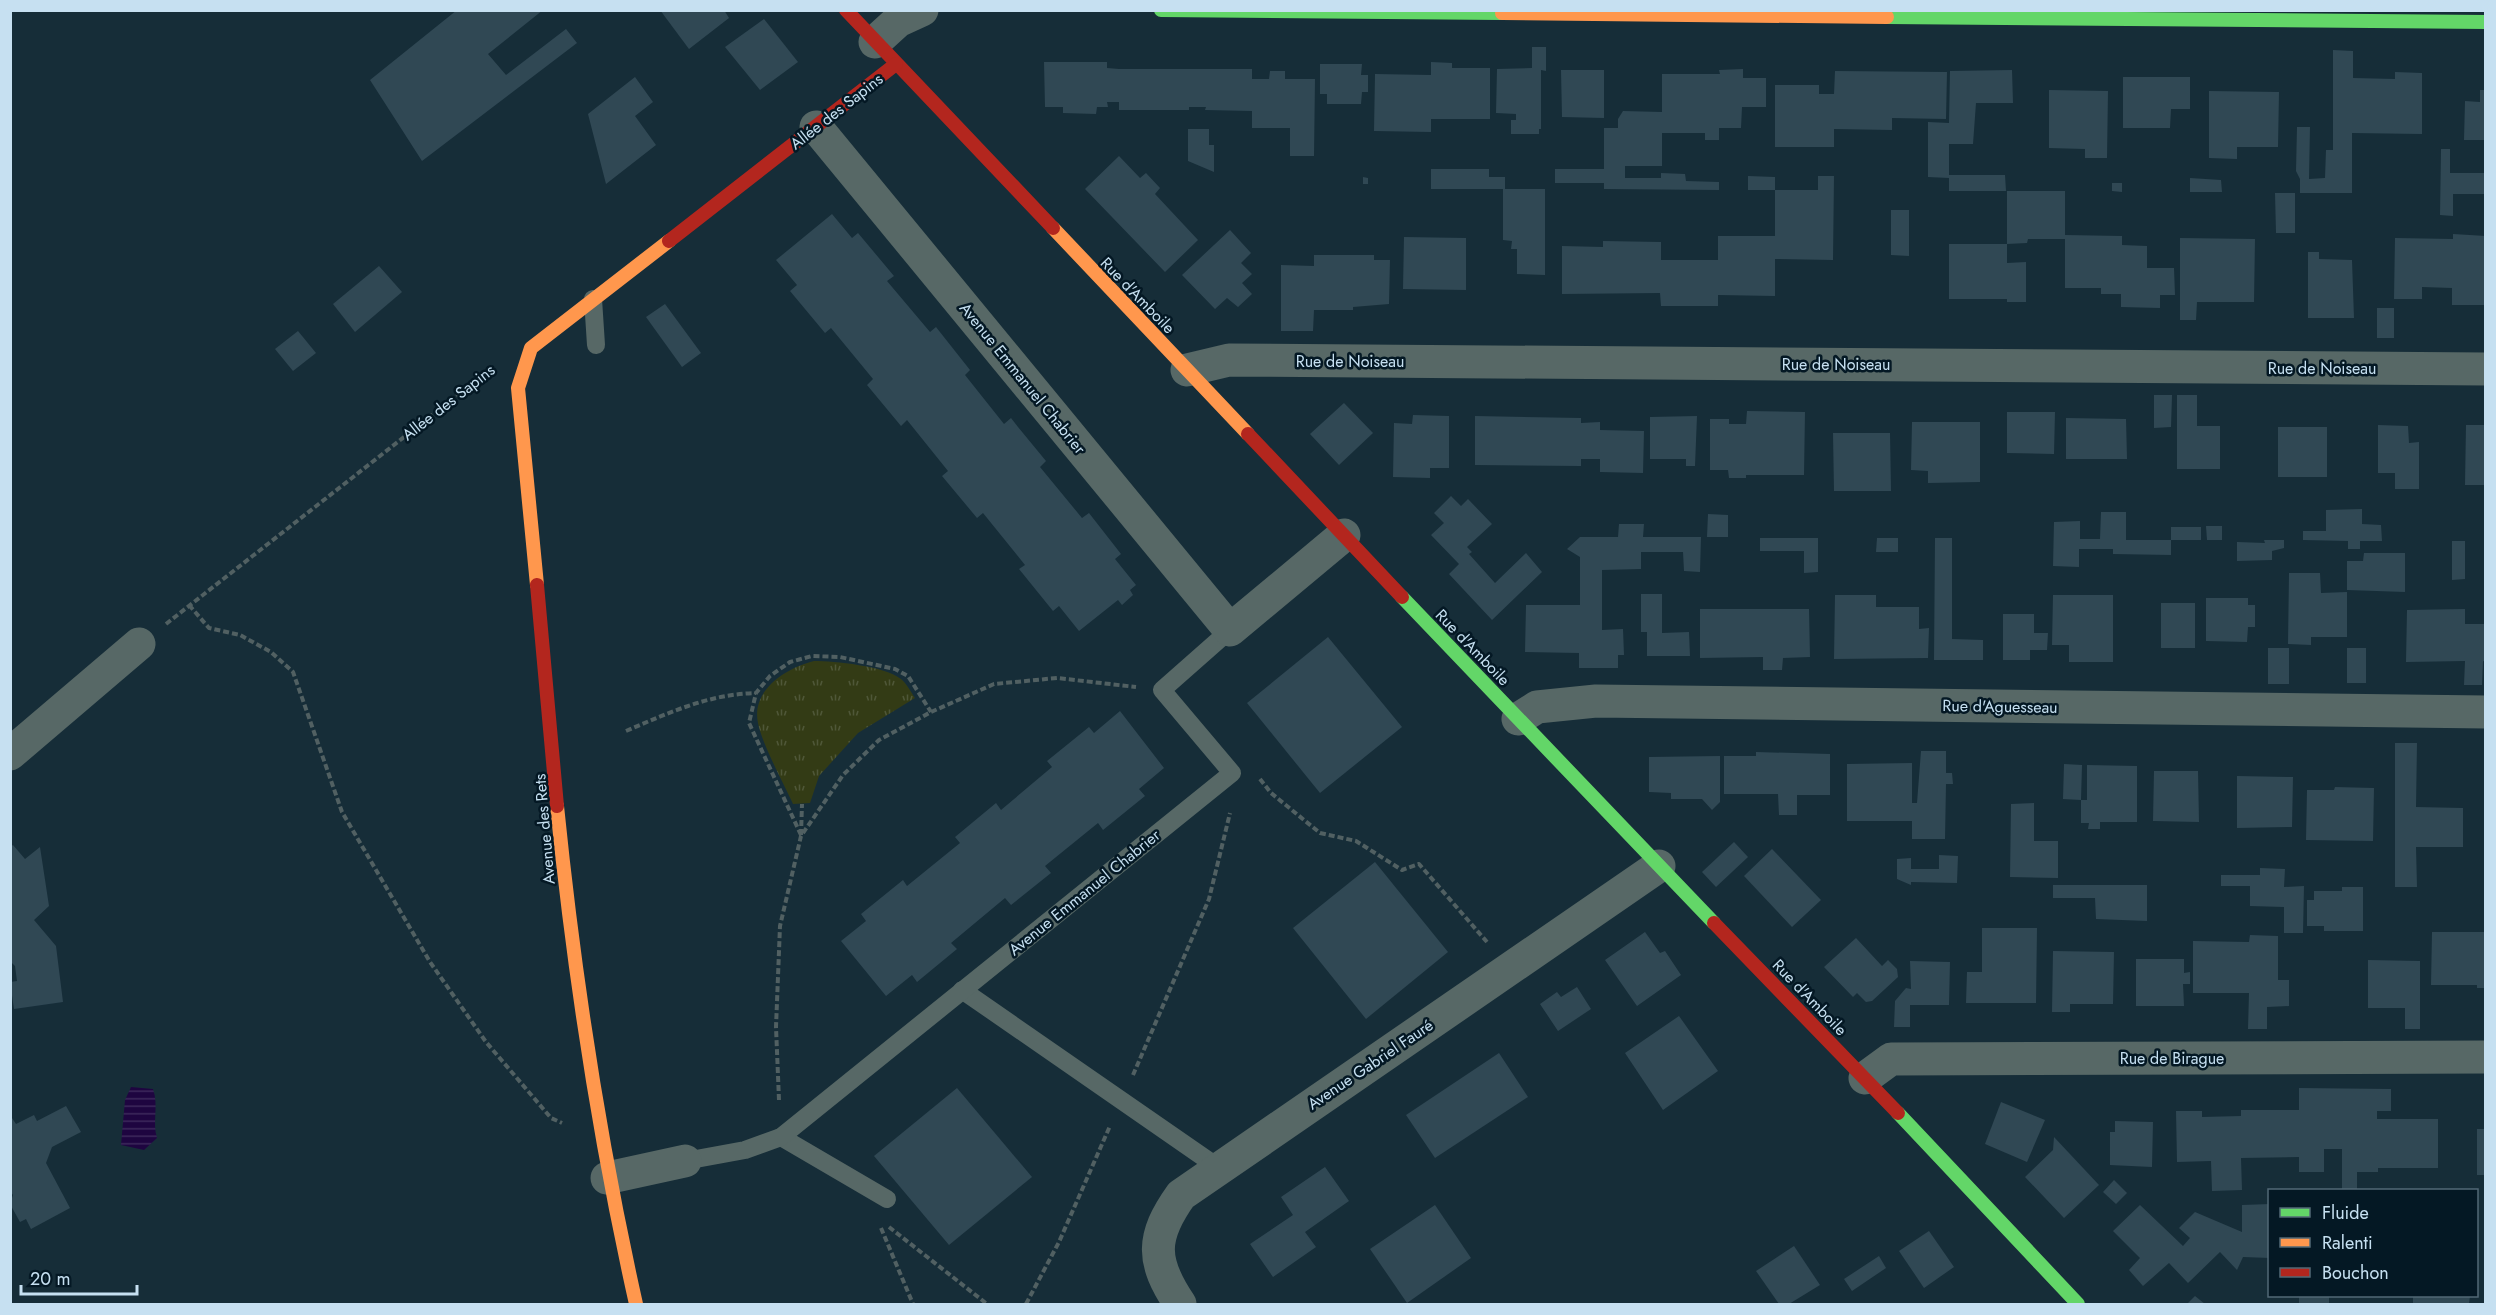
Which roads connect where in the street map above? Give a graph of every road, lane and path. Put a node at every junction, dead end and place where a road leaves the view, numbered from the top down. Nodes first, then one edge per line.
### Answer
1 (846, 10) edge
2 (922, 10) edge
3 (1161, 10) edge
4 (2486, 22) edge
5 (886, 53) junction
6 (816, 127) junction
7 (593, 299) junction
8 (596, 345) dead end
9 (531, 348) junction
10 (2486, 369) edge
11 (1187, 370) junction
12 (1344, 535) junction
13 (189, 605) junction
14 (1230, 630) junction
15 (139, 644) joint
16 (1162, 690) junction
17 (756, 693) junction
18 (931, 712) junction
19 (2486, 712) edge
20 (1518, 719) junction
21 (626, 731) dead end
22 (10, 754) edge
23 (1232, 773) junction
24 (802, 804) dead end
25 (801, 836) junction
26 (1659, 866) junction
27 (1510, 968) junction
28 (962, 990) junction
29 (2486, 1057) edge
30 (1865, 1078) junction
31 (1122, 1101) junction
32 (573, 1128) dead end
33 (781, 1137) junction
34 (685, 1161) joint
35 (1219, 1168) junction
36 (607, 1178) junction
37 (887, 1199) dead end
38 (636, 1305) edge
39 (913, 1305) edge
40 (987, 1305) edge
41 (1026, 1305) edge
42 (1180, 1305) edge
43 (2078, 1305) edge

1 - 5 street, Rue d'Amboile
2 - 5 street
3 - 4 street
5 - 6 street, Allée des Sapins
5 - 11 street, Rue d'Amboile
6 - 7 street, Allée des Sapins
6 - 14 street, Avenue Emmanuel Chabrier
7 - 8 lane
7 - 9 street, Allée des Sapins
9 - 13 path, Allée des Sapins
9 - 36 street, Avenue des Rets
10 - 11 street, Rue de Noiseau
11 - 12 street, Rue d'Amboile
12 - 14 street
12 - 20 street, Rue d'Amboile
13 - 15 path, Allée des Sapins
13 - 32 path
14 - 16 lane
15 - 22 street
16 - 18 path
16 - 23 lane
17 - 18 path
17 - 21 path
17 - 25 path
18 - 25 path
19 - 20 street, Rue d'Aguesseau
20 - 26 street, Rue d'Amboile
23 - 27 path
23 - 28 lane, Avenue Emmanuel Chabrier
23 - 31 path
24 - 25 path
25 - 33 path
26 - 27 street, Avenue Gabriel Fauré
26 - 30 street, Rue d'Amboile
27 - 35 street, Avenue Gabriel Fauré
28 - 31 lane
28 - 33 lane, Avenue Emmanuel Chabrier
29 - 30 street, Rue de Birague
30 - 43 street, Rue d'Amboile
31 - 35 lane
31 - 41 path
33 - 34 lane, Avenue Emmanuel Chabrier
33 - 37 lane
34 - 36 street, Avenue Emmanuel Chabrier
35 - 42 street, Avenue Gabriel Fauré
36 - 38 street, Avenue des Rets
39 - 40 path

